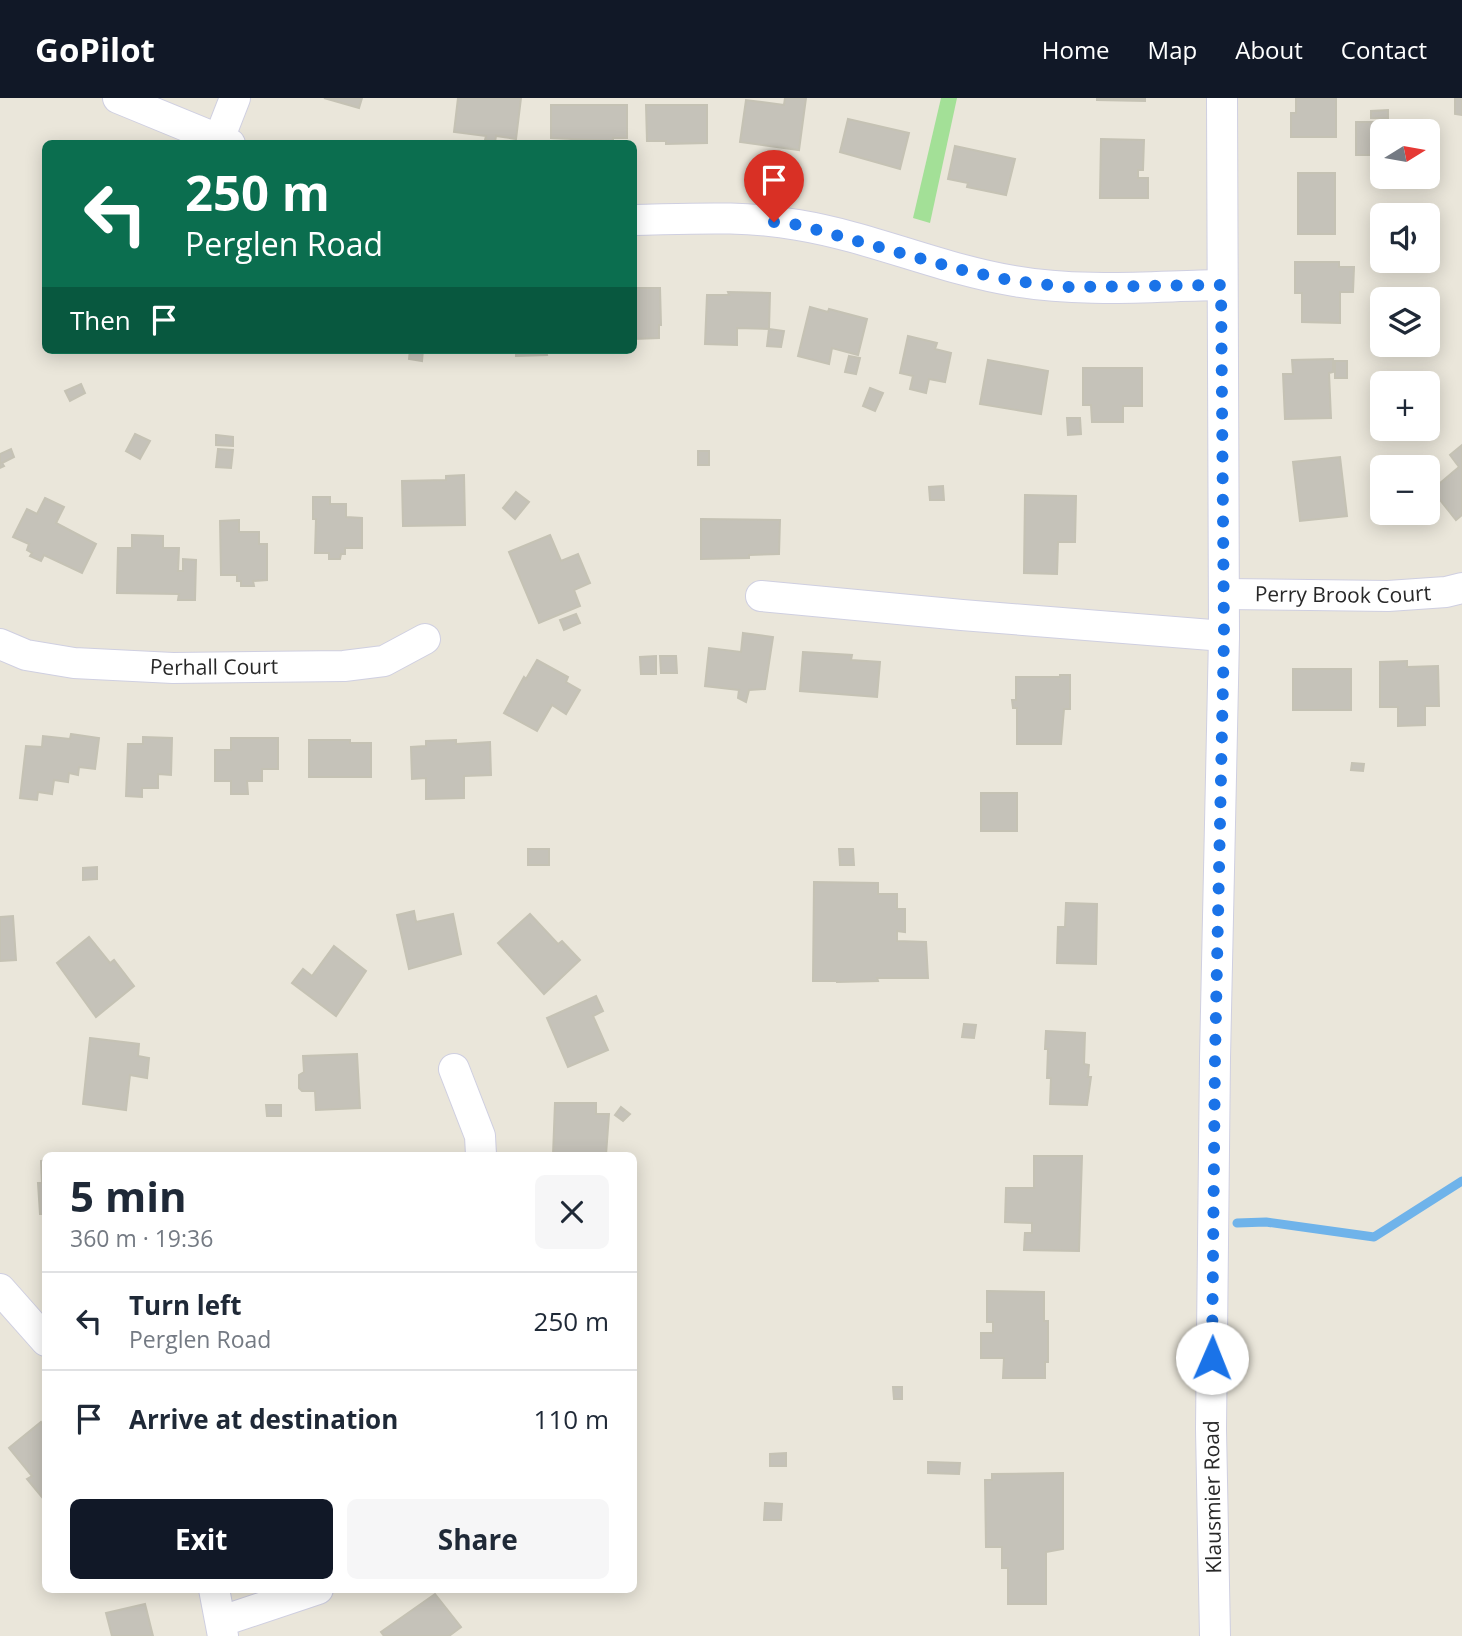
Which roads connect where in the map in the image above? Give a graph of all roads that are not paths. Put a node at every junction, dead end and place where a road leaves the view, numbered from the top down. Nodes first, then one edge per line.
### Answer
1 (118, 98) edge
2 (235, 98) edge
3 (1222, 98) edge
4 (223, 140) edge
5 (225, 140) edge
6 (637, 220) edge
7 (1221, 285) junction
8 (1462, 588) edge
9 (1224, 594) junction
10 (761, 596) dead end
11 (1224, 636) junction
12 (425, 639) dead end
13 (0, 644) edge
14 (454, 1069) dead end
15 (481, 1152) edge
16 (0, 1289) edge
17 (42, 1336) edge
18 (215, 1593) edge
19 (308, 1593) edge
20 (223, 1629) edge
21 (1215, 1636) edge

1 - 4 street
2 - 5 street
3 - 7 street, Klausmier Road
6 - 7 street
7 - 9 street, Klausmier Road
8 - 9 street, Perry Brook Court
9 - 11 street, Klausmier Road
10 - 11 street
11 - 21 street, Klausmier Road
12 - 13 street, Perhall Court
14 - 15 street
16 - 17 street
18 - 20 street
19 - 20 street

